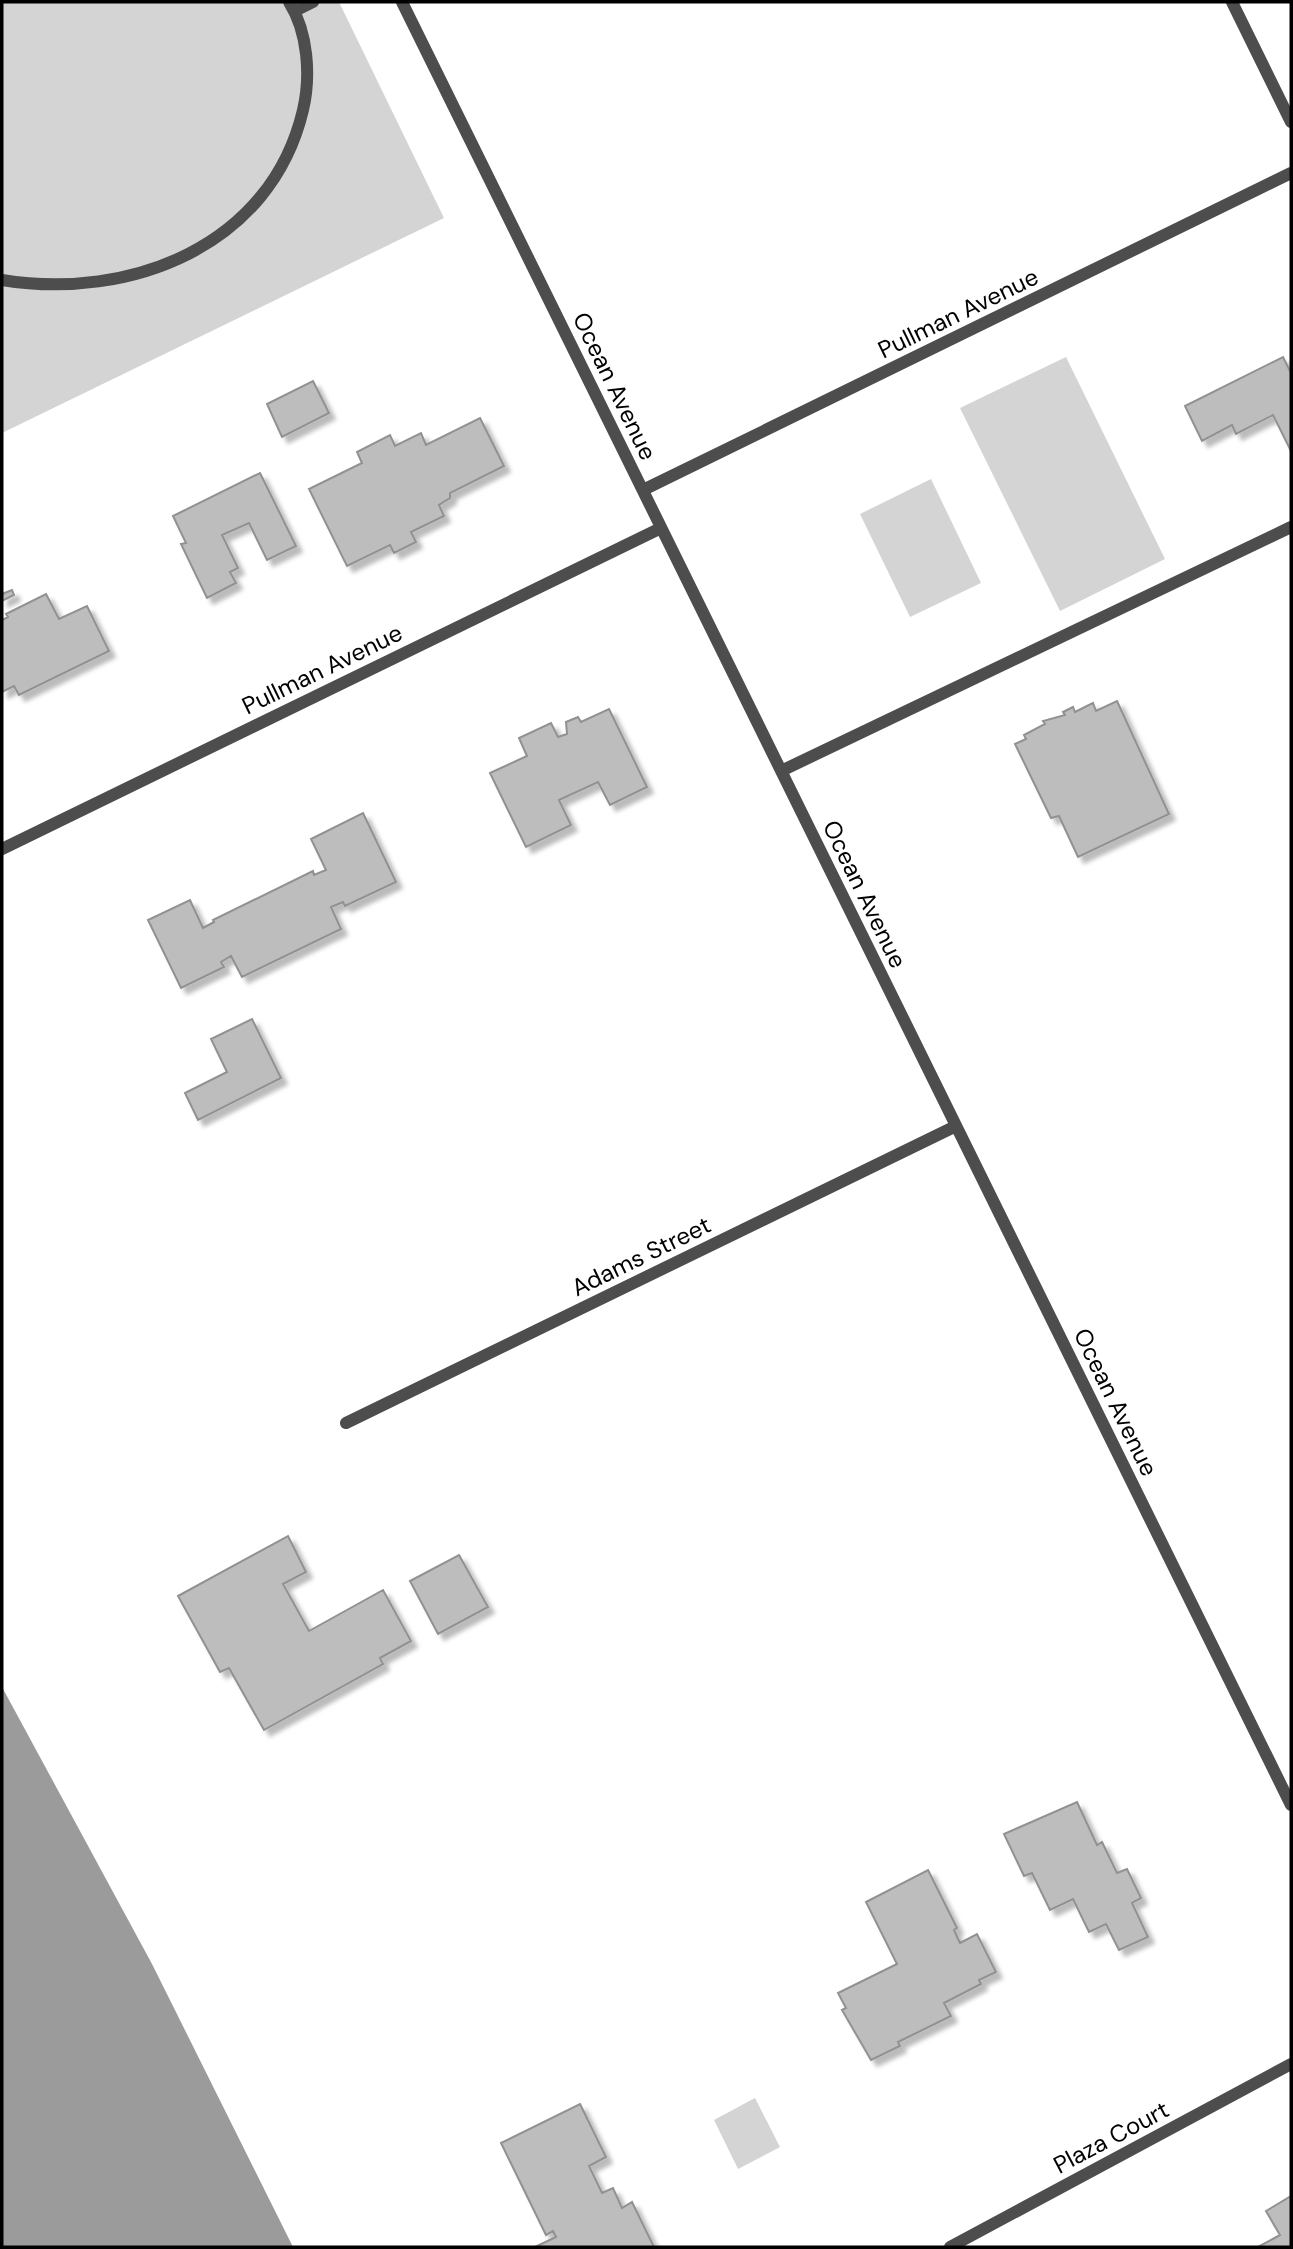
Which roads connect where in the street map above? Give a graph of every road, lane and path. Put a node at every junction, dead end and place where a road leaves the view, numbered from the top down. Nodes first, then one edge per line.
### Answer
1 (313, 2) edge
2 (402, 2) edge
3 (1232, 2) edge
4 (292, 6) edge
5 (1291, 122) edge
6 (1291, 173) edge
7 (2, 280) edge
8 (643, 490) junction
9 (1291, 527) edge
10 (662, 528) junction
11 (781, 771) junction
12 (2, 849) edge
13 (956, 1126) junction
14 (345, 1423) dead end
15 (1291, 1805) edge
16 (1291, 2064) edge
17 (950, 2247) edge

1 - 4 street
2 - 8 street, Ocean Avenue
3 - 5 street
4 - 7 street
6 - 8 street, Pullman Avenue
8 - 10 street, Ocean Avenue
9 - 11 street
10 - 11 street, Ocean Avenue
10 - 12 street, Pullman Avenue
11 - 13 street, Ocean Avenue
13 - 14 street, Adams Street
13 - 15 street, Ocean Avenue
16 - 17 street, Plaza Court

